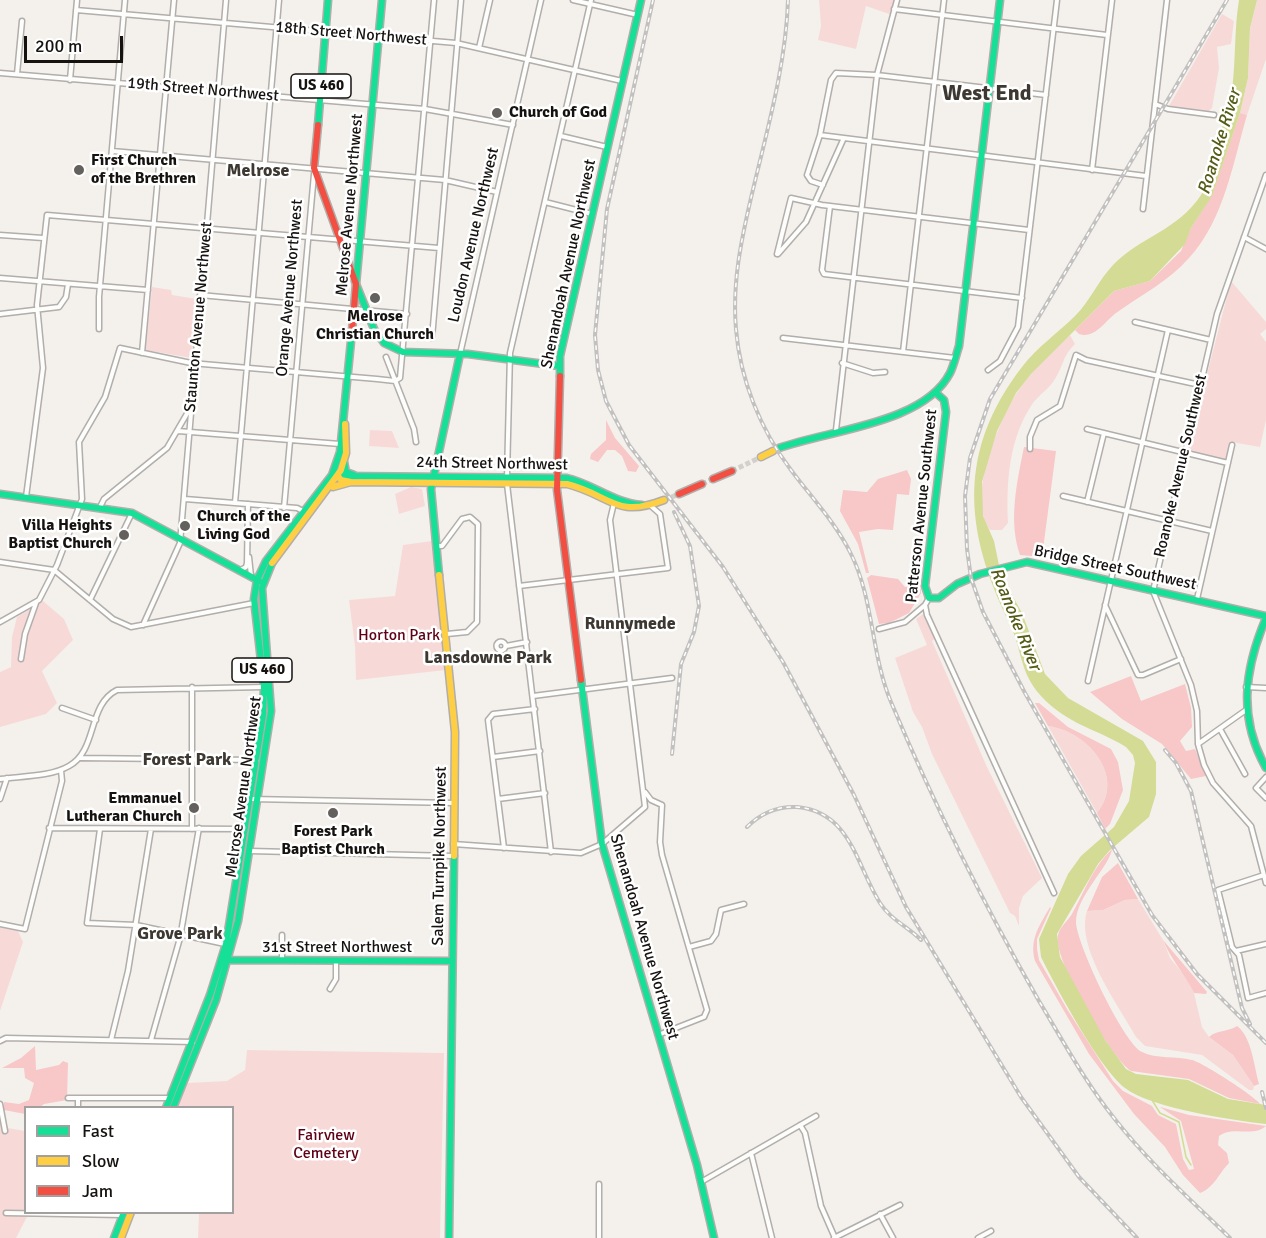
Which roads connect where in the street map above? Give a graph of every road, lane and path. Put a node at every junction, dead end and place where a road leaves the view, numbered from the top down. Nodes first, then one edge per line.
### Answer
1 (77, 0) edge
2 (125, 0) edge
3 (174, 0) edge
4 (226, 0) edge
5 (279, 0) edge
6 (328, 0) edge
7 (382, 0) edge
8 (434, 0) edge
9 (461, 0) edge
10 (490, 0) edge
11 (541, 0) edge
12 (573, 0) edge
13 (641, 0) edge
14 (897, 0) edge
15 (944, 0) edge
16 (1000, 0) edge
17 (1057, 0) edge
18 (1112, 0) edge
19 (1167, 0) edge
20 (591, 2) edge
21 (894, 9) junction
22 (76, 10) junction
23 (124, 14) junction
24 (638, 15) junction
25 (943, 15) junction
26 (172, 18) junction
27 (22, 21) dead end
28 (998, 21) junction
29 (224, 23) junction
30 (277, 27) junction
31 (1054, 28) junction
32 (326, 32) junction
33 (1107, 35) junction
34 (379, 36) junction
35 (430, 41) junction
36 (458, 43) junction
37 (479, 48) junction
38 (527, 59) junction
39 (576, 70) junction
40 (0, 73) edge
41 (17, 74) junction
42 (877, 75) junction
43 (70, 80) junction
44 (622, 81) junction
45 (934, 82) junction
46 (118, 83) junction
47 (166, 87) junction
48 (990, 89) junction
49 (218, 91) junction
50 (1046, 95) junction
51 (270, 96) junction
52 (320, 100) junction
53 (1155, 103) junction
54 (372, 105) junction
55 (425, 109) junction
56 (452, 112) junction
57 (1214, 115) dead end
58 (513, 125) junction
59 (820, 135) junction
60 (561, 136) junction
61 (843, 140) junction
62 (868, 142) junction
63 (607, 147) junction
64 (927, 150) junction
65 (112, 151) junction
66 (160, 155) junction
67 (982, 156) junction
68 (212, 159) junction
69 (1037, 163) junction
70 (265, 164) junction
71 (1092, 170) junction
72 (314, 171) junction
73 (366, 173) junction
74 (1266, 175) edge
75 (1146, 176) junction
76 (419, 178) junction
77 (445, 180) junction
78 (823, 185) junction
79 (497, 192) junction
80 (545, 202) junction
81 (815, 203) junction
82 (830, 206) junction
83 (1143, 208) dead end
84 (860, 210) junction
85 (592, 214) junction
86 (918, 217) junction
87 (106, 219) junction
88 (154, 223) junction
89 (974, 224) junction
90 (206, 228) junction
91 (1029, 230) junction
92 (259, 232) junction
93 (0, 235) edge
94 (308, 237) junction
95 (1244, 237) junction
96 (43, 238) junction
97 (340, 240) junction
98 (361, 241) junction
99 (413, 246) junction
100 (439, 248) junction
101 (1266, 249) edge
102 (852, 277) junction
103 (0, 278) edge
104 (40, 281) junction
105 (68, 284) junction
106 (356, 284) junction
107 (910, 284) junction
108 (100, 286) junction
109 (148, 290) junction
110 (966, 291) junction
111 (200, 295) junction
112 (1022, 297) junction
113 (253, 300) junction
114 (302, 304) junction
115 (354, 309) junction
116 (37, 310) junction
117 (367, 311) junction
118 (0, 314) edge
119 (406, 314) junction
120 (1135, 322) dead end
121 (99, 328) dead end
122 (1168, 330) junction
123 (432, 338) dead end
124 (783, 338) dead end
125 (1211, 340) junction
126 (844, 345) junction
127 (403, 352) junction
128 (903, 352) junction
129 (142, 353) junction
130 (460, 354) junction
131 (386, 357) dead end
132 (957, 359) junction
133 (510, 360) junction
134 (195, 363) junction
135 (842, 363) junction
136 (559, 366) junction
137 (247, 368) junction
138 (988, 370) dead end
139 (296, 372) junction
140 (885, 372) dead end
141 (348, 376) junction
142 (1157, 376) junction
143 (395, 381) junction
144 (1200, 386) junction
145 (935, 392) junction
146 (192, 404) junction
147 (344, 413) junction
148 (1087, 429) dead end
149 (836, 430) junction
150 (178, 431) junction
151 (191, 431) junction
152 (1104, 433) junction
153 (241, 435) junction
154 (290, 440) junction
155 (416, 442) dead end
156 (1142, 443) junction
157 (340, 444) junction
158 (1232, 444) dead end
159 (1030, 449) dead end
160 (1185, 453) junction
161 (761, 457) tunnel mouth
162 (344, 461) junction
163 (1228, 463) junction
164 (732, 471) tunnel mouth
165 (338, 476) junction
166 (352, 478) junction
167 (432, 478) junction
168 (713, 479) tunnel mouth
169 (507, 480) junction
170 (557, 481) junction
171 (326, 482) junction
172 (702, 484) tunnel mouth
173 (0, 494) edge
174 (679, 494) tunnel mouth
175 (1063, 496) dead end
176 (26, 497) junction
177 (185, 499) junction
178 (1087, 502) junction
179 (235, 503) junction
180 (614, 503) junction
181 (81, 504) junction
182 (248, 504) junction
183 (100, 507) junction
184 (284, 507) junction
185 (651, 507) junction
186 (314, 509) junction
187 (1126, 511) junction
188 (132, 513) junction
189 (305, 515) junction
190 (1169, 521) junction
191 (1212, 531) junction
192 (181, 539) junction
193 (438, 546) junction
194 (248, 554) junction
195 (0, 562) edge
196 (53, 569) junction
197 (239, 571) junction
198 (617, 574) junction
199 (257, 580) junction
200 (568, 580) junction
201 (1111, 580) junction
202 (519, 586) junction
203 (1153, 590) junction
204 (929, 598) junction
205 (1197, 599) junction
206 (90, 600) junction
207 (36, 603) junction
208 (255, 603) junction
209 (925, 605) junction
210 (1105, 605) junction
211 (1266, 617) edge
212 (0, 622) edge
213 (143, 625) junction
214 (879, 629) dead end
215 (447, 634) junction
216 (526, 642) junction
217 (506, 646) dead end
218 (1181, 658) junction
219 (21, 659) dead end
220 (672, 678) dead end
221 (1088, 681) dead end
222 (631, 684) junction
223 (192, 687) junction
224 (267, 687) junction
225 (1246, 687) junction
226 (1266, 688) edge
227 (582, 690) junction
228 (533, 696) junction
229 (62, 708) dead end
230 (535, 709) junction
231 (1246, 710) junction
232 (96, 720) junction
233 (1220, 729) junction
234 (1198, 744) junction
235 (540, 751) junction
236 (493, 757) junction
237 (80, 758) junction
238 (192, 759) junction
239 (260, 760) junction
240 (1266, 768) edge
241 (61, 770) junction
242 (1245, 774) dead end
243 (1266, 777) edge
244 (8, 778) junction
245 (0, 779) edge
246 (645, 792) junction
247 (545, 793) junction
248 (1266, 798) edge
249 (0, 799) edge
250 (254, 799) junction
251 (498, 799) junction
252 (655, 802) junction
253 (454, 803) junction
254 (639, 813) junction
255 (49, 828) junction
256 (198, 828) junction
257 (100, 829) junction
258 (151, 829) junction
259 (192, 829) junction
260 (249, 829) junction
261 (453, 844) junction
262 (602, 844) junction
263 (504, 848) junction
264 (246, 851) junction
265 (550, 852) junction
266 (453, 856) junction
267 (1264, 875) junction
268 (1266, 884) edge
269 (1054, 893) dead end
270 (744, 904) dead end
271 (0, 924) edge
272 (136, 925) junction
273 (180, 935) junction
274 (282, 935) dead end
275 (226, 944) junction
276 (1266, 944) edge
277 (689, 947) junction
278 (1236, 951) junction
279 (225, 960) junction
280 (282, 961) junction
281 (336, 961) junction
282 (452, 961) junction
283 (330, 989) dead end
284 (1266, 993) edge
285 (658, 1035) junction
286 (111, 1040) junction
287 (151, 1040) junction
288 (0, 1041) edge
289 (195, 1042) junction
290 (68, 1098) dead end
291 (78, 1098) junction
292 (173, 1098) junction
293 (0, 1104) edge
294 (78, 1106) edge
295 (167, 1106) edge
296 (173, 1106) edge
297 (816, 1116) dead end
298 (800, 1125) junction
299 (5, 1131) dead end
300 (751, 1153) junction
301 (701, 1182) junction
302 (599, 1184) dead end
303 (900, 1205) dead end
304 (6, 1213) dead end
305 (24, 1213) edge
306 (127, 1214) edge
307 (880, 1214) junction
308 (991, 1231) dead end
309 (114, 1238) edge
310 (121, 1238) edge
311 (448, 1238) edge
312 (599, 1238) edge
313 (714, 1238) edge
314 (772, 1238) edge
315 (835, 1238) edge
316 (893, 1238) edge
317 (978, 1238) edge

1 - 22 street
2 - 23 street
3 - 26 street
4 - 29 street, Staunton Avenue Northwest
5 - 30 street
6 - 32 main road, Orange Avenue Northwest / US 460
7 - 34 main road, Melrose Avenue Northwest
8 - 35 street
9 - 36 street
10 - 37 street
11 - 38 street, Loudon Avenue Northwest
12 - 20 street
13 - 24 main road, Shenandoah Avenue Northwest
14 - 21 street
15 - 25 street
16 - 28 main road, Patterson Avenue Southwest
17 - 31 street
18 - 33 street
19 - 53 street
20 - 24 street
20 - 39 street
21 - 25 street
21 - 42 street
22 - 23 street, 18th Street Northwest
22 - 43 street
23 - 26 street, 18th Street Northwest
23 - 46 street
24 - 44 main road, Shenandoah Avenue Northwest
25 - 28 street
25 - 45 street
26 - 29 street, 18th Street Northwest
26 - 47 street
27 - 41 street
28 - 31 street
28 - 48 main road, Patterson Avenue Southwest
29 - 30 street, 18th Street Northwest
29 - 49 street, Staunton Avenue Northwest
30 - 32 street, 18th Street Northwest
30 - 51 street
31 - 33 street
31 - 50 street
32 - 34 street, 18th Street Northwest
32 - 52 main road, Orange Avenue Northwest / US 460
33 - 71 street
34 - 35 street, 18th Street Northwest
34 - 54 main road, Melrose Avenue Northwest
35 - 36 street, 18th Street Northwest
35 - 55 street
36 - 37 street, 18th Street Northwest
36 - 56 street
37 - 38 street, 18th Street Northwest
38 - 39 street, 18th Street Northwest
38 - 58 street, Loudon Avenue Northwest
39 - 44 street, 18th Street Northwest
39 - 60 street
40 - 41 street, 19th Street Northwest
41 - 43 street, 19th Street Northwest
42 - 45 street
42 - 59 street
42 - 62 street
43 - 46 street, 19th Street Northwest
44 - 63 main road, Shenandoah Avenue Northwest
45 - 48 street
45 - 64 street
46 - 47 street, 19th Street Northwest
46 - 65 street
47 - 49 street, 19th Street Northwest
47 - 66 street
48 - 50 street
48 - 67 main road, Patterson Avenue Southwest
49 - 51 street, 19th Street Northwest
49 - 68 street, Staunton Avenue Northwest
50 - 69 street
51 - 52 street, 19th Street Northwest
51 - 70 street
52 - 54 street, 19th Street Northwest
52 - 72 main road, Orange Avenue Northwest / US 460
53 - 57 street
53 - 75 street
54 - 55 street, 19th Street Northwest
54 - 73 main road, Melrose Avenue Northwest
55 - 56 street, 19th Street Northwest
55 - 76 street
56 - 58 street, 19th Street Northwest
56 - 77 street
58 - 79 street, Loudon Avenue Northwest
59 - 61 street
59 - 78 street
60 - 63 street
60 - 80 street
61 - 62 street
61 - 78 street
62 - 64 street
62 - 84 street
63 - 85 main road, Shenandoah Avenue Northwest
64 - 67 street
64 - 86 street
65 - 66 street
65 - 87 street
66 - 68 street
66 - 88 street
67 - 69 street
67 - 89 main road, Patterson Avenue Southwest
68 - 70 street
68 - 90 street, Staunton Avenue Northwest
69 - 71 street
69 - 91 street
70 - 72 street
70 - 92 street
71 - 75 street
72 - 73 street
72 - 94 street, Orange Avenue Northwest
72 - 97 main road, US 460
73 - 76 street
73 - 98 main road, Melrose Avenue Northwest
74 - 95 street, Roanoke Avenue Southwest
75 - 83 street
76 - 77 street
76 - 99 street
77 - 79 street
77 - 100 street
78 - 81 street
79 - 130 street, Loudon Avenue Northwest
80 - 85 street
80 - 133 street
81 - 81 street
81 - 82 street
82 - 84 street
82 - 102 street
84 - 86 street
84 - 102 street
85 - 136 main road, Shenandoah Avenue Northwest
86 - 89 street
86 - 107 street
87 - 88 street
87 - 96 street
87 - 108 street
88 - 90 street
88 - 109 street
89 - 91 street
89 - 110 main road, Patterson Avenue Southwest
90 - 92 street
90 - 111 street, Staunton Avenue Northwest
91 - 112 street
92 - 94 street
92 - 113 street
93 - 96 street
94 - 97 street
94 - 114 street, Orange Avenue Northwest
95 - 101 street
95 - 125 street, Roanoke Avenue Southwest
96 - 104 street
97 - 98 street
97 - 106 main road, US 460
98 - 99 street
98 - 106 main road, Melrose Avenue Northwest
99 - 100 street
99 - 119 street
100 - 123 street
102 - 107 street
102 - 126 street
103 - 104 street
104 - 105 street
104 - 116 street
105 - 108 street
105 - 116 street
106 - 115 main road, Melrose Avenue Northwest / US 460
106 - 117 main road
107 - 110 street
107 - 128 street
108 - 109 street
108 - 121 street
109 - 129 street
110 - 112 street
110 - 132 main road, Patterson Avenue Southwest
111 - 113 street
111 - 134 street, Staunton Avenue Northwest
112 - 138 street
113 - 114 street
113 - 137 street
114 - 115 street
114 - 139 street, Orange Avenue Northwest
115 - 117 street
115 - 141 main road, Melrose Avenue Northwest / US 460
116 - 118 street
116 - 176 street
117 - 119 street
117 - 127 main road
119 - 127 street
120 - 122 street
122 - 125 street
122 - 142 street
124 - 126 street
125 - 144 street, Roanoke Avenue Southwest
126 - 128 street
126 - 135 street
127 - 130 main road
127 - 143 street
128 - 132 street
129 - 134 street
129 - 181 street
130 - 133 main road
130 - 167 main road, Loudon Avenue Northwest
131 - 143 street
132 - 145 main road, Patterson Avenue Southwest
133 - 136 main road
133 - 169 street
134 - 137 street
134 - 146 street, Staunton Avenue Northwest
135 - 140 street
135 - 149 street
136 - 170 main road, Shenandoah Avenue Northwest
137 - 139 street
137 - 153 street
139 - 141 street
139 - 154 street, Orange Avenue Northwest
141 - 143 street
141 - 147 main road, Melrose Avenue Northwest / US 460
142 - 144 street
142 - 156 street
142 - 159 street
143 - 155 street
144 - 160 street, Roanoke Avenue Southwest
145 - 149 main road
145 - 204 main road, Patterson Avenue Southwest
146 - 150 street
146 - 151 street, Staunton Avenue Northwest
147 - 157 main road, Melrose Avenue Northwest / US 460
147 - 162 main road, Melrose Avenue Northwest / US 460
148 - 152 street
149 - 161 main road
150 - 151 street
150 - 183 street
151 - 153 street
151 - 177 street, Staunton Avenue Northwest
152 - 156 street
152 - 178 street
153 - 154 street
153 - 179 street
154 - 157 street
154 - 184 street, Orange Avenue Northwest
156 - 160 street
156 - 187 street
157 - 165 main road
157 - 171 main road, Melrose Avenue Northwest / US 460
158 - 163 street
160 - 163 street
160 - 190 street, Roanoke Avenue Southwest
162 - 165 main road, Melrose Avenue Northwest / US 460
162 - 166 main road
163 - 191 street
164 - 168 main road
165 - 166 main road, 24th Street Northwest
165 - 171 main road
165 - 186 main road, Melrose Avenue Northwest / US 460
166 - 167 main road, 24th Street Northwest
166 - 186 main road
167 - 169 main road, 24th Street Northwest
167 - 193 main road, Salem Turnpike Northwest
169 - 170 main road, 24th Street Northwest
169 - 202 street
170 - 180 main road, 24th Street Northwest
170 - 200 main road, Shenandoah Avenue Northwest
171 - 189 main road, Melrose Avenue Northwest / US 460
172 - 174 main road
173 - 176 main road
175 - 178 street
176 - 181 main road
177 - 179 street
177 - 192 street, Staunton Avenue Northwest
178 - 187 street
179 - 182 street
180 - 185 main road, 24th Street Northwest
180 - 185 main road, 24th Street Northwest
180 - 198 street
181 - 183 main road
181 - 196 street
182 - 184 street
182 - 194 street
183 - 188 main road
184 - 189 street
185 - 198 street
186 - 189 main road, Melrose Avenue Northwest / US 460
187 - 190 street
187 - 201 street
188 - 192 main road
188 - 206 street
189 - 199 main road, Melrose Avenue Northwest / US 460
190 - 191 street
190 - 203 street, Roanoke Avenue Southwest
191 - 205 street
192 - 197 main road
192 - 213 street, Staunton Avenue Northwest
193 - 215 main road, Salem Turnpike Northwest
193 - 215 street
194 - 197 street
194 - 199 street
195 - 196 street
196 - 206 street
196 - 207 street
197 - 199 main road
198 - 200 street
198 - 222 street
199 - 208 main road, Melrose Avenue Northwest / US 460
199 - 224 main road, Melrose Avenue Northwest / US 460
200 - 202 street
200 - 227 main road, Shenandoah Avenue Northwest
201 - 203 main road, Bridge Street Southwest
201 - 204 main road, Bridge Street Southwest
201 - 210 street
202 - 216 street
203 - 205 main road, Bridge Street Southwest
203 - 218 street
204 - 209 street, Patterson Avenue Southwest
205 - 211 main road, Bridge Street Southwest
206 - 213 street
207 - 212 street
207 - 219 street
208 - 213 street
208 - 224 main road, Melrose Avenue Northwest / US 460
209 - 214 street
209 - 269 street, Patterson Avenue Southwest
210 - 218 street
210 - 221 street
211 - 225 main road
215 - 253 main road, Salem Turnpike Northwest
216 - 217 street
216 - 228 street
218 - 234 street
220 - 222 street
222 - 227 street
222 - 246 street
223 - 224 street
223 - 232 street
223 - 238 street
224 - 239 main road, Melrose Avenue Northwest / US 460
225 - 226 street
225 - 231 main road
227 - 228 street
227 - 262 main road, Shenandoah Avenue Northwest
228 - 230 street
229 - 232 street
230 - 235 street
230 - 236 street
231 - 233 street
231 - 240 main road
232 - 237 street
233 - 234 street
233 - 242 street
234 - 267 street
235 - 236 street
235 - 247 street
236 - 251 street
237 - 238 street
237 - 241 street
238 - 239 street
238 - 259 street
239 - 250 main road, Melrose Avenue Northwest / US 460
241 - 244 street
241 - 255 street
243 - 248 street
244 - 245 street
244 - 249 street
246 - 252 street
246 - 254 street
247 - 251 street
247 - 265 street
250 - 253 street
250 - 260 main road, Melrose Avenue Northwest / US 460
251 - 263 street
252 - 254 street
252 - 277 street
253 - 261 main road, Salem Turnpike Northwest
254 - 262 street
255 - 257 street
255 - 271 street
256 - 259 street
256 - 260 street
256 - 273 street
257 - 258 street
257 - 272 street
258 - 259 street
258 - 272 street
260 - 264 main road, Melrose Avenue Northwest / US 460
261 - 263 street
261 - 266 main road, Salem Turnpike Northwest
262 - 265 street
262 - 285 main road, Shenandoah Avenue Northwest
263 - 265 street
264 - 266 street
264 - 275 main road, Melrose Avenue Northwest / US 460
264 - 279 main road, Melrose Avenue Northwest / US 460
266 - 282 main road, Salem Turnpike Northwest
267 - 268 street
267 - 278 street
270 - 277 street
272 - 273 street
272 - 286 street
273 - 275 street
273 - 287 street
274 - 280 street
275 - 279 main road, Melrose Avenue Northwest / US 460
276 - 278 street
277 - 285 street
278 - 284 street
279 - 280 main road, 31st Street Northwest
279 - 289 main road, Melrose Avenue Northwest / US 460
280 - 281 main road, 31st Street Northwest
281 - 282 main road, 31st Street Northwest
281 - 283 street
282 - 311 main road, Salem Turnpike Northwest
285 - 301 main road, Shenandoah Avenue Northwest
286 - 287 street
286 - 288 street
287 - 289 street
289 - 292 main road, Melrose Avenue Northwest / US 460
290 - 291 street
291 - 292 street
291 - 294 street
292 - 295 main road, Melrose Avenue Northwest / US 460
292 - 296 main road, Melrose Avenue Northwest / US 460
293 - 299 street
297 - 298 street
298 - 300 street
298 - 315 street
300 - 301 street
300 - 314 street
301 - 313 main road, Shenandoah Avenue Northwest
302 - 312 street
303 - 307 street
304 - 305 street
306 - 309 main road
306 - 310 main road
307 - 315 street
307 - 316 street
308 - 317 street

